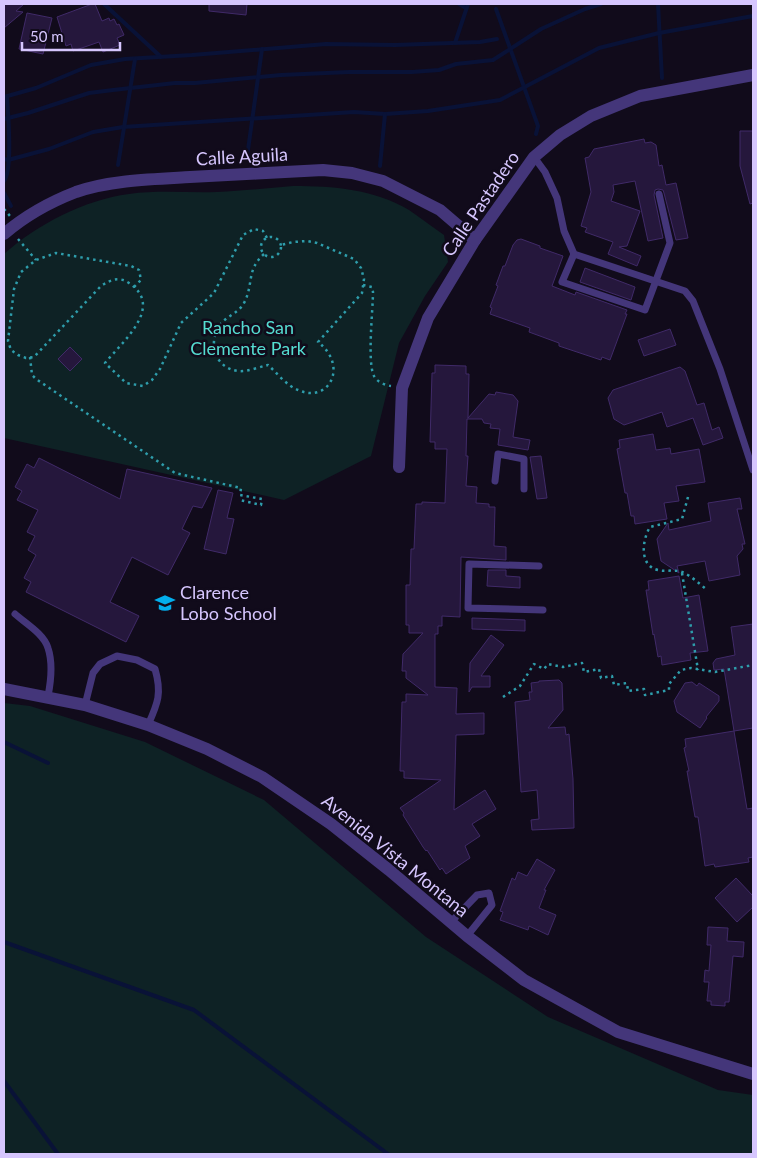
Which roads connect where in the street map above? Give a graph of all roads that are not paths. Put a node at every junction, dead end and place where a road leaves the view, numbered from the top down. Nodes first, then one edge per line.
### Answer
1 (753, 75) edge
2 (534, 157) junction
3 (659, 194) dead end
4 (4, 234) edge
5 (475, 240) junction
6 (574, 254) junction
7 (655, 282) junction
8 (398, 467) dead end
9 (753, 470) edge
10 (495, 480) dead end
11 (524, 489) dead end
12 (539, 566) dead end
13 (543, 610) dead end
14 (15, 614) dead end
15 (4, 689) edge
16 (48, 696) junction
17 (85, 705) junction
18 (148, 725) junction
19 (450, 923) junction
20 (466, 936) junction
21 (753, 1074) edge

1 - 2 street, Calle Pastadero
2 - 5 street, Calle Pastadero
2 - 6 lane
3 - 7 lane
4 - 5 street, Calle Aguila
5 - 8 street, Calle Pastadero
6 - 7 lane
6 - 7 lane
7 - 9 lane
10 - 11 lane
12 - 13 lane
14 - 16 lane
15 - 16 street, Avenida Vista Montana
16 - 17 street, Avenida Vista Montana
17 - 18 street, Avenida Vista Montana
17 - 18 lane
18 - 19 street, Avenida Vista Montana
19 - 20 street, Avenida Vista Montana
19 - 20 lane
20 - 21 street, Avenida Vista Montana

